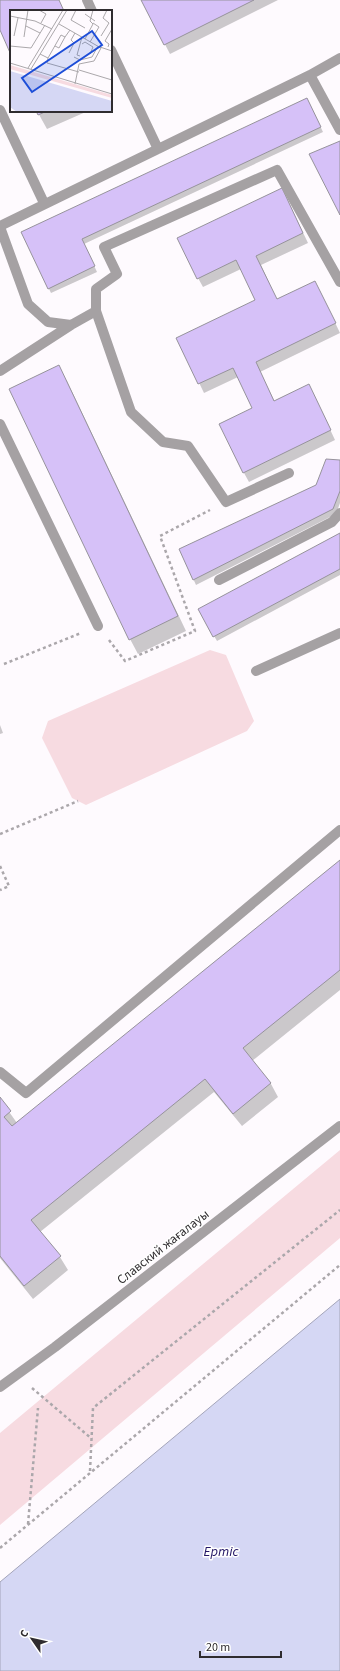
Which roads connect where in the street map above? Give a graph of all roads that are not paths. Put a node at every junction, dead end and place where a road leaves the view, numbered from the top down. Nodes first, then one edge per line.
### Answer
1 (87, 0) edge
2 (92, 10) edge
3 (112, 52) edge
4 (340, 58) edge
5 (310, 75) junction
6 (0, 110) edge
7 (340, 130) edge
8 (158, 149) junction
9 (44, 204) junction
10 (0, 226) edge
11 (340, 282) edge
12 (96, 312) junction
13 (71, 325) junction
14 (0, 370) edge
15 (0, 424) edge
16 (289, 472) dead end
17 (340, 513) edge
18 (219, 580) dead end
19 (98, 626) road end
20 (340, 632) edge
21 (256, 671) dead end
22 (340, 830) edge
23 (0, 1072) edge
24 (340, 1126) edge
25 (0, 1387) edge

1 - 2 street
3 - 8 street
4 - 5 street
5 - 7 street
5 - 8 street
6 - 9 street
8 - 9 street
9 - 10 street
10 - 13 street
11 - 12 street
12 - 13 street
12 - 16 street
13 - 14 street
15 - 19 street
17 - 18 street
20 - 21 street
22 - 23 street
24 - 25 street, Славский жағалауы

